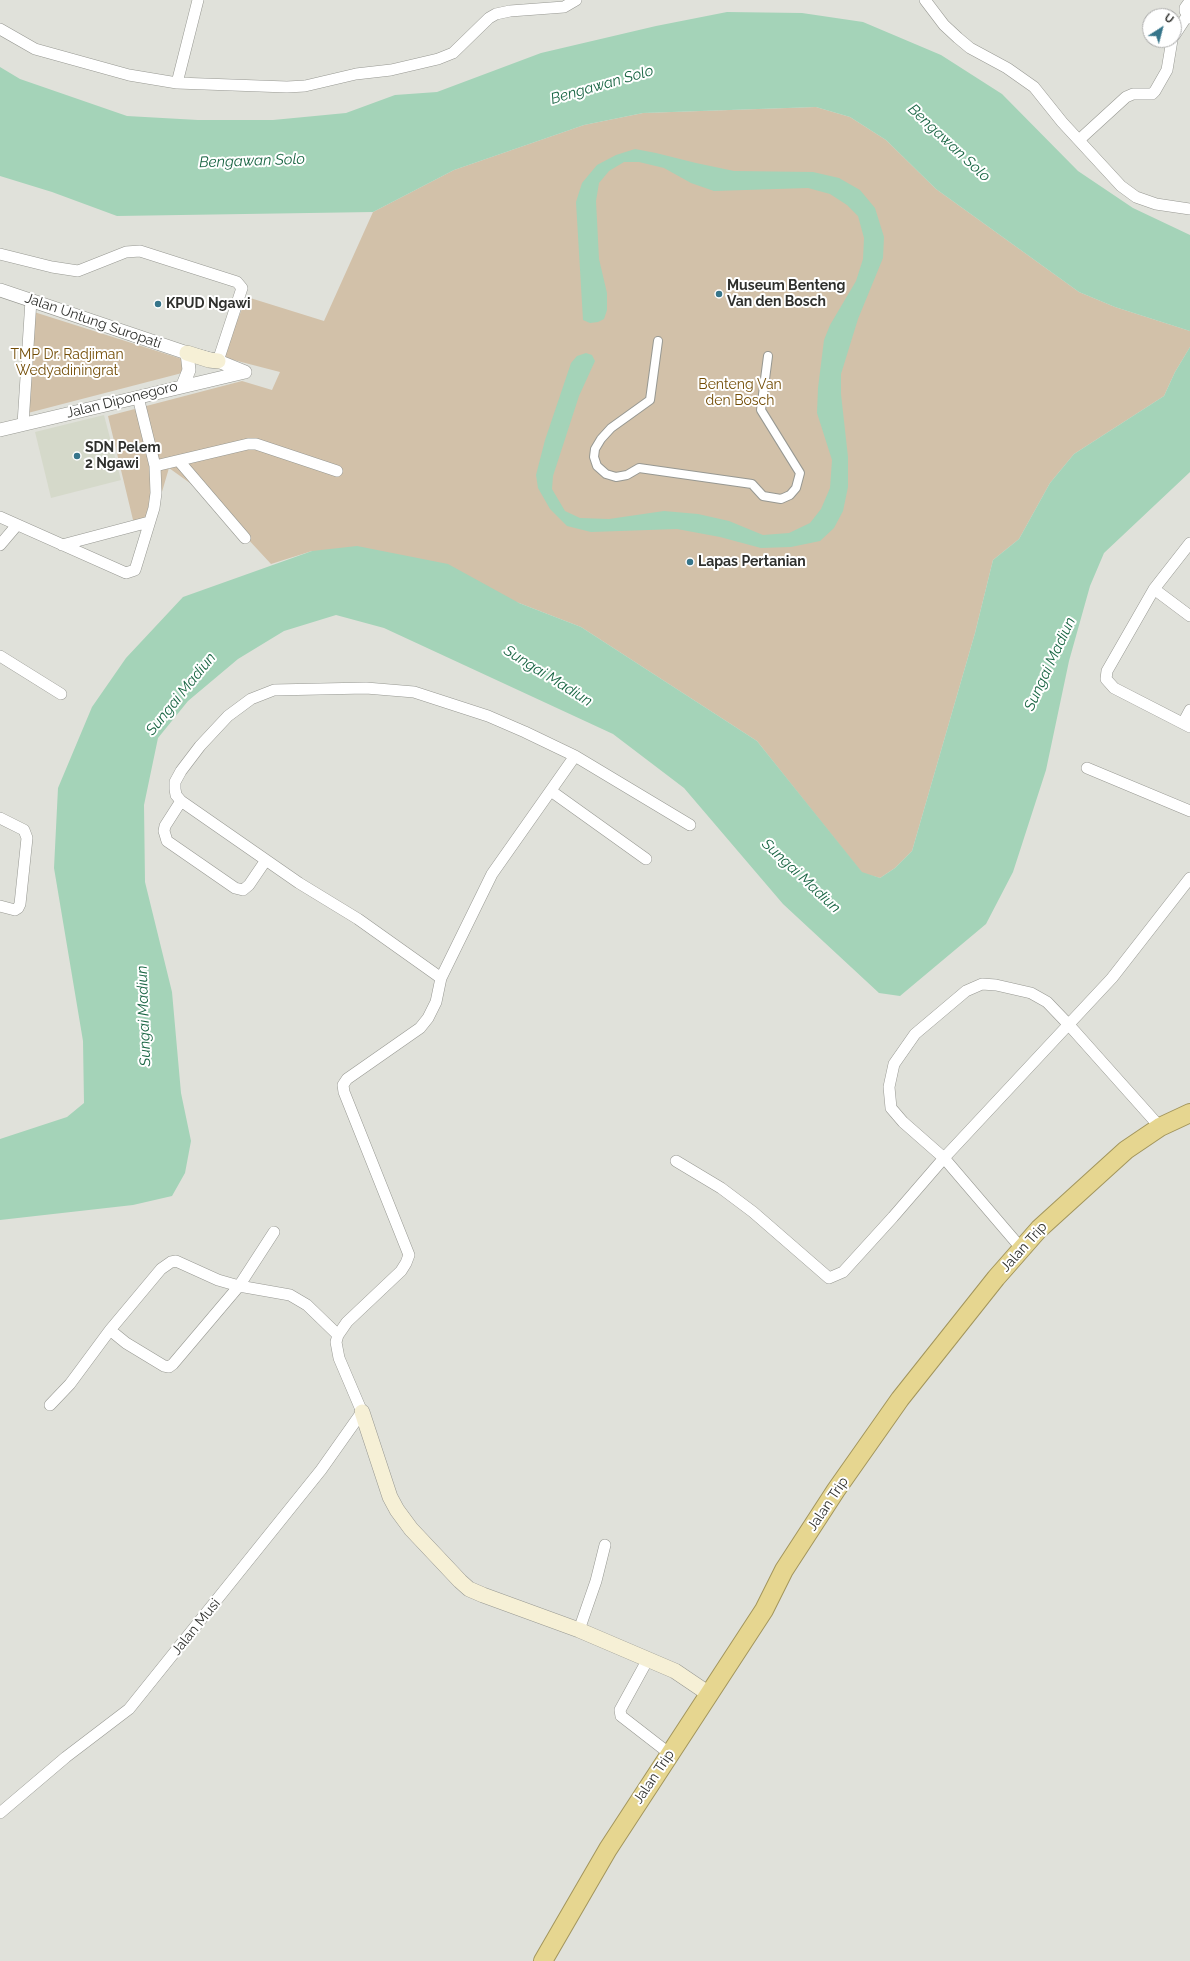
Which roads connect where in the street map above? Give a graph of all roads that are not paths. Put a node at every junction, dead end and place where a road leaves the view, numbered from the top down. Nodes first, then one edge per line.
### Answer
1 (198, 0) edge
2 (576, 0) edge
3 (925, 0) edge
4 (1190, 1) edge
5 (1188, 17) edge
6 (1182, 25) edge
7 (0, 30) edge
8 (1171, 48) edge
9 (177, 83) junction
10 (1079, 140) junction
11 (1190, 209) edge
12 (0, 254) edge
13 (0, 290) edge
14 (31, 300) junction
15 (658, 342) dead end
16 (187, 353) junction
17 (768, 356) dead end
18 (218, 361) junction
19 (245, 372) joint
20 (184, 385) junction
21 (138, 397) junction
22 (23, 424) junction
23 (0, 430) edge
24 (179, 461) junction
25 (155, 466) junction
26 (338, 471) dead end
27 (0, 517) edge
28 (149, 522) junction
29 (17, 525) junction
30 (245, 538) dead end
31 (1190, 543) edge
32 (0, 545) edge
33 (62, 545) junction
34 (1154, 589) junction
35 (1190, 616) edge
36 (1, 658) edge
37 (61, 694) dead end
38 (1190, 710) edge
39 (1186, 725) edge
40 (575, 756) junction
41 (1087, 768) dead end
42 (552, 791) junction
43 (181, 801) junction
44 (1190, 811) edge
45 (0, 818) edge
46 (690, 825) dead end
47 (646, 859) dead end
48 (266, 860) junction
49 (1190, 878) edge
50 (0, 906) edge
51 (441, 978) junction
52 (1069, 1025) junction
53 (1190, 1113) edge
54 (1160, 1127) junction
55 (944, 1158) junction
56 (676, 1161) dead end
57 (274, 1232) dead end
58 (1021, 1248) junction
59 (239, 1286) junction
60 (110, 1330) junction
61 (338, 1335) junction
62 (50, 1405) dead end
63 (362, 1412) junction
64 (605, 1545) dead end
65 (579, 1630) junction
66 (648, 1659) junction
67 (709, 1694) junction
68 (670, 1754) junction
69 (0, 1813) edge
70 (544, 1961) edge

1 - 9 street
2 - 9 street
3 - 10 street
4 - 5 street
5 - 6 street
7 - 9 street
8 - 10 street
10 - 11 street
12 - 18 street
13 - 14 street, Jalan Untung Suropati
14 - 16 street, Jalan Untung Suropati
14 - 22 street
15 - 17 street
16 - 18 main road, Jalan Untung Suropati
16 - 20 street
18 - 19 street, Jalan Untung Suropati
19 - 20 street, Jalan Diponegoro
20 - 21 street, Jalan Diponegoro
21 - 22 street, Jalan Diponegoro
21 - 25 street
22 - 23 street, Jalan Diponegoro
24 - 25 street
24 - 26 street
24 - 30 street
25 - 28 street
27 - 29 street
28 - 33 street
28 - 33 street
29 - 32 street
29 - 33 street
31 - 34 street
34 - 35 street
34 - 39 street
36 - 37 street
38 - 39 street
40 - 42 street
40 - 43 street
40 - 46 street
41 - 44 street
42 - 47 street
42 - 51 street
43 - 48 street
43 - 48 street
45 - 50 street
48 - 51 street
49 - 52 street
51 - 61 street
52 - 54 street
52 - 55 street
52 - 55 street
53 - 54 highway, Jalan Trip
54 - 58 highway, Jalan Trip
55 - 56 street
55 - 58 street
57 - 59 street
58 - 67 highway, Jalan Trip
59 - 60 street
59 - 60 street
59 - 61 street
60 - 62 street
61 - 63 street
63 - 65 main road
63 - 69 street, Jalan Musi
64 - 65 street
65 - 66 main road
66 - 67 main road
66 - 68 street
67 - 68 highway, Jalan Trip
68 - 70 highway, Jalan Trip

